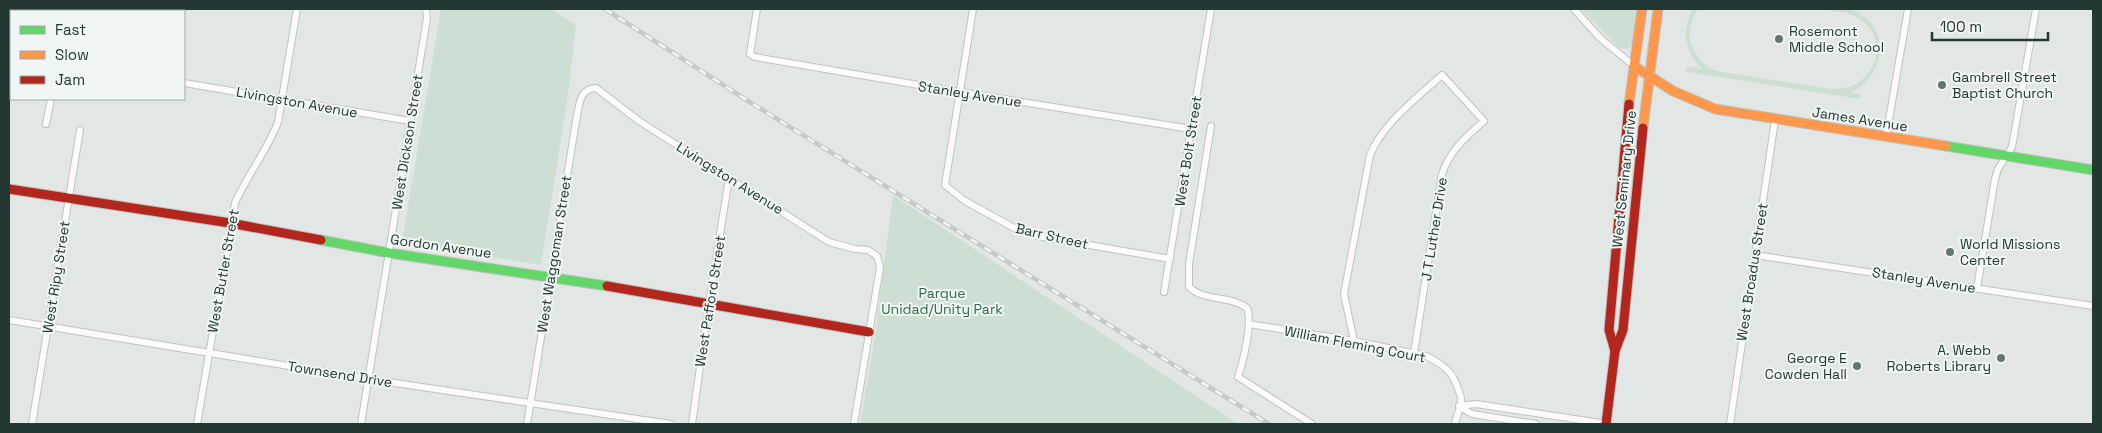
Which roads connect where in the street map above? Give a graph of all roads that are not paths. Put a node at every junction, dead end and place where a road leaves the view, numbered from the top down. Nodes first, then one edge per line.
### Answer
1 (297, 9) edge
2 (426, 9) edge
3 (757, 9) edge
4 (974, 9) edge
5 (1211, 9) edge
6 (1574, 9) edge
7 (1642, 9) edge
8 (1658, 9) edge
9 (1908, 9) edge
10 (2036, 9) edge
11 (1634, 66) junction
12 (1648, 77) junction
13 (185, 82) edge
14 (589, 88) joint
15 (960, 92) junction
16 (283, 99) junction
17 (51, 100) edge
18 (1775, 120) junction
19 (410, 121) junction
20 (46, 124) dead end
21 (1211, 126) dead end
22 (1191, 129) junction
23 (80, 130) dead end
24 (1886, 137) junction
25 (2006, 156) junction
26 (2093, 170) edge
27 (729, 178) junction
28 (9, 189) edge
29 (69, 198) junction
30 (230, 223) junction
31 (389, 253) junction
32 (1755, 255) junction
33 (1170, 259) junction
34 (551, 276) junction
35 (1977, 288) junction
36 (1164, 292) dead end
37 (709, 302) junction
38 (2093, 306) edge
39 (9, 320) edge
40 (1249, 324) junction
41 (48, 327) junction
42 (869, 332) junction
43 (1354, 341) junction
44 (1615, 351) junction
45 (209, 353) junction
46 (1414, 353) junction
47 (368, 379) junction
48 (530, 402) junction
49 (1460, 406) junction
50 (1553, 416) junction
51 (32, 424) edge
52 (197, 424) edge
53 (361, 424) edge
54 (527, 424) edge
55 (671, 424) edge
56 (692, 424) edge
57 (854, 424) edge
58 (1312, 424) edge
59 (1455, 424) edge
60 (1536, 424) edge
61 (1552, 424) edge
62 (1606, 424) edge
63 (1730, 424) edge

1 - 16 street, West Butler Street
2 - 19 street, West Dickson Street
3 - 15 street, Stanley Avenue
4 - 15 street
5 - 22 street, West Bolt Street
6 - 11 street
7 - 11 main road, West Seminary Drive
8 - 12 main road, West Seminary Drive
9 - 24 street
10 - 25 street
11 - 12 main road, James Avenue
11 - 44 main road, West Seminary Drive
12 - 18 main road, James Avenue
12 - 44 main road, West Seminary Drive
13 - 16 street, Livingston Avenue
14 - 27 street, Livingston Avenue
14 - 34 street, West Waggoman Street
15 - 22 street, Stanley Avenue
15 - 33 street, Barr Street
16 - 19 street, Livingston Avenue
16 - 30 street, West Butler Street
17 - 20 street
18 - 24 main road, James Avenue
18 - 32 street, West Broadus Street
19 - 31 street, West Dickson Street
21 - 40 street
22 - 33 street, West Bolt Street
23 - 29 street, West Ripy Street
24 - 25 main road, James Avenue
25 - 26 main road, James Avenue
25 - 35 street
27 - 37 street, West Pafford Street
27 - 42 street, Livingston Avenue
28 - 29 main road, Gordon Avenue
29 - 30 main road, Gordon Avenue
29 - 41 street, West Ripy Street
30 - 31 main road, Gordon Avenue
30 - 45 street, West Butler Street
31 - 34 main road, Gordon Avenue
31 - 47 street, West Dickson Street
32 - 35 street, Stanley Avenue
32 - 63 street, West Broadus Street
33 - 36 street, West Bolt Street
34 - 37 main road, Gordon Avenue
34 - 48 street, West Waggoman Street
35 - 38 street, Stanley Avenue
37 - 42 main road, Gordon Avenue
37 - 56 street, West Pafford Street
39 - 41 street, Townsend Drive
40 - 43 street, William Fleming Court
40 - 58 street
41 - 45 street, Townsend Drive
41 - 51 street, West Ripy Street
42 - 57 street
43 - 46 street, William Fleming Court
43 - 46 street, J T Luther Drive
44 - 62 main road, West Seminary Drive
45 - 47 street, Townsend Drive
45 - 52 street, West Butler Street
46 - 49 street, William Fleming Court
47 - 48 street, Townsend Drive
47 - 53 street, West Dickson Street
48 - 54 street, West Waggoman Street
48 - 55 street, Townsend Drive
49 - 50 street
49 - 59 street
49 - 60 street
50 - 61 street
50 - 62 street

